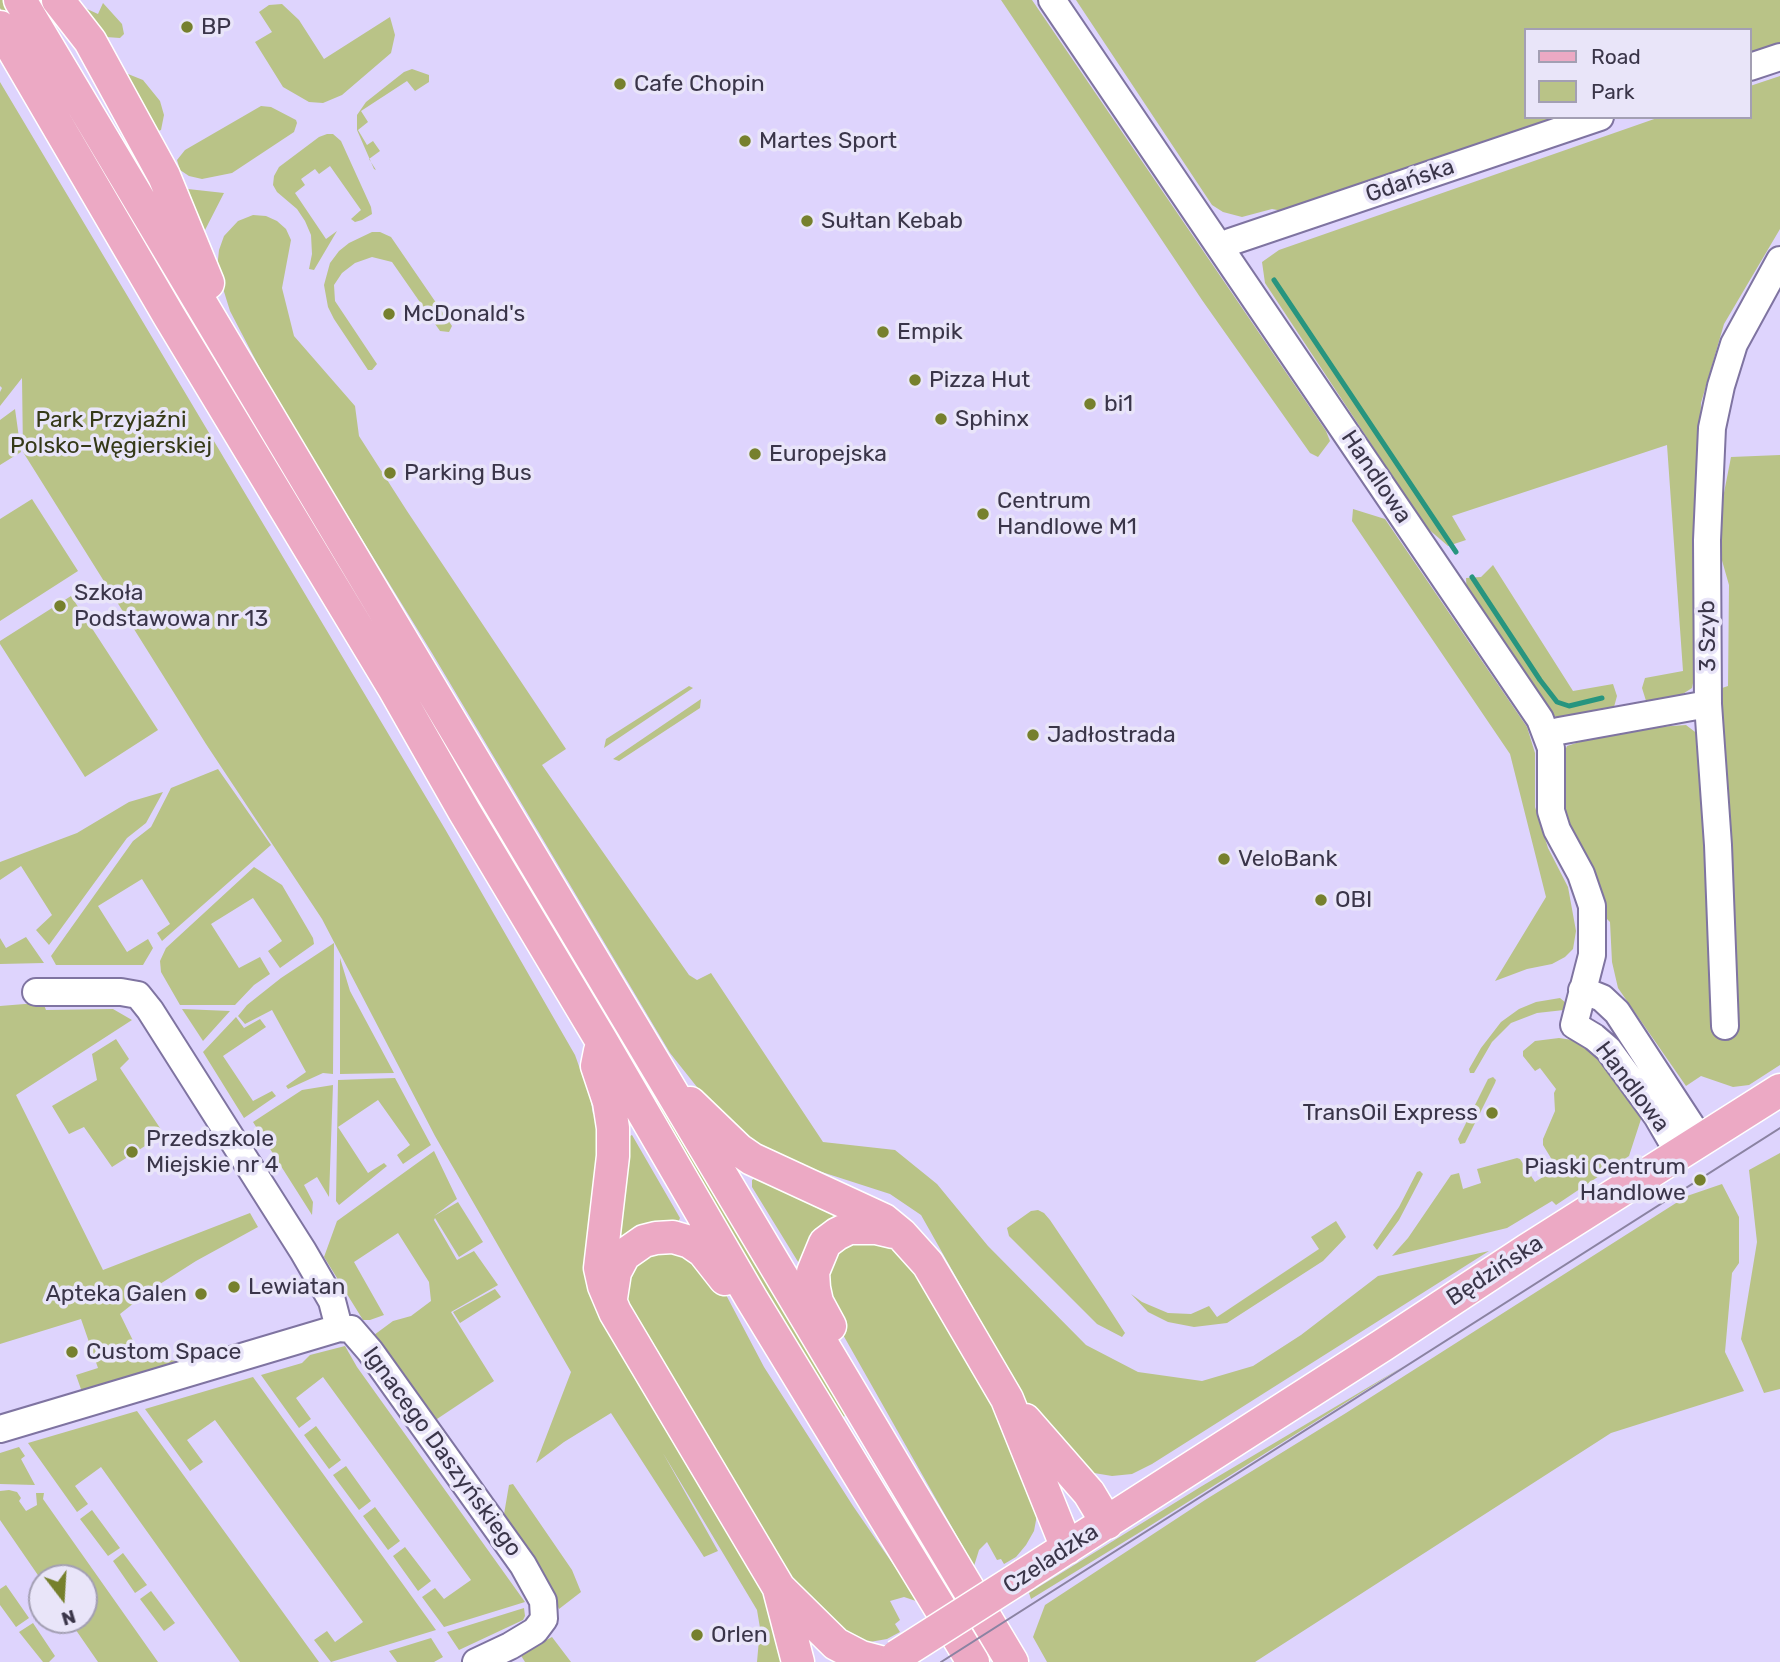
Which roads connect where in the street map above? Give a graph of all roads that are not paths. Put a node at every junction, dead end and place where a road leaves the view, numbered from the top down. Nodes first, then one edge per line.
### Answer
1 (20, 0) edge
2 (58, 0) edge
3 (1052, 0) edge
4 (0, 27) edge
5 (1780, 57) edge
6 (1752, 66) edge
7 (1594, 119) edge
8 (1221, 248) junction
9 (1780, 260) edge
10 (263, 407) junction
11 (1708, 704) junction
12 (1548, 735) junction
13 (1582, 990) junction
14 (36, 992) dead end
15 (1725, 1026) dead end
16 (601, 1040) junction
17 (661, 1075) junction
18 (1780, 1090) edge
19 (1689, 1146) junction
20 (901, 1234) junction
21 (751, 1298) junction
22 (611, 1300) junction
23 (339, 1328) junction
24 (843, 1378) junction
25 (1007, 1399) junction
26 (0, 1429) edge
27 (1212, 1455) joint
28 (1107, 1522) junction
29 (1067, 1548) junction
30 (779, 1588) junction
31 (888, 1660) edge
32 (476, 1662) edge
33 (798, 1662) edge
34 (973, 1662) edge
35 (1012, 1662) edge

1 - 10 main road
2 - 10 main road
3 - 8 street, Handlowa
4 - 16 main road
5 - 6 street
7 - 8 street, Gdańska
8 - 12 street, Handlowa
9 - 11 street, 3 Szyb
10 - 17 main road
11 - 12 street
11 - 15 street, 3 Szyb
12 - 13 street, Handlowa
13 - 19 street, Handlowa
13 - 19 street, Handlowa
14 - 23 street
16 - 21 main road
16 - 22 main road
17 - 20 main road
17 - 24 main road
18 - 19 main road, Będzińska
19 - 27 main road, Będzińska
20 - 24 main road
20 - 25 main road
21 - 22 main road
21 - 34 main road
22 - 30 main road
23 - 26 street
23 - 32 street, Ignacego Daszyńskiego
24 - 35 main road
25 - 28 main road
25 - 29 main road
27 - 28 main road, Czeladzka
28 - 29 main road, Czeladzka
29 - 31 main road, Czeladzka, bridge
30 - 31 main road
30 - 33 main road

